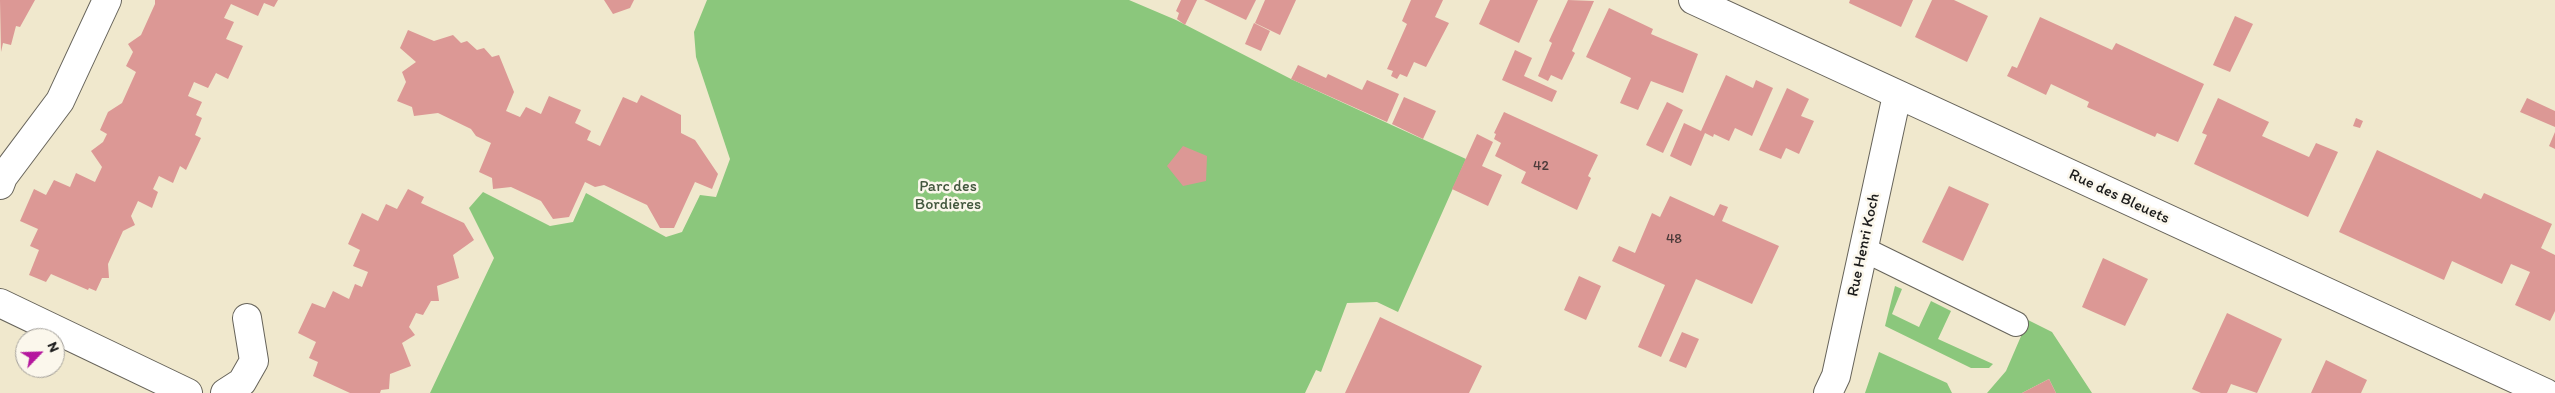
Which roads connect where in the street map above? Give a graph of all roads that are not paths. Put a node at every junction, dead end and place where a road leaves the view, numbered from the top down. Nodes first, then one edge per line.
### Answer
1 (107, 0) edge
2 (1693, 0) edge
3 (1897, 95) junction
4 (0, 185) edge
5 (1864, 249) junction
6 (0, 303) edge
7 (247, 318) dead end
8 (2016, 324) dead end
9 (188, 393) edge
10 (225, 393) edge
11 (1828, 393) edge
12 (2546, 393) edge

1 - 4 street
2 - 3 street, Rue des Bleuets
3 - 5 street, Rue Henri Koch
3 - 12 street, Rue des Bleuets
5 - 8 lane
5 - 11 street, Rue Henri Koch
6 - 9 street
7 - 10 street

